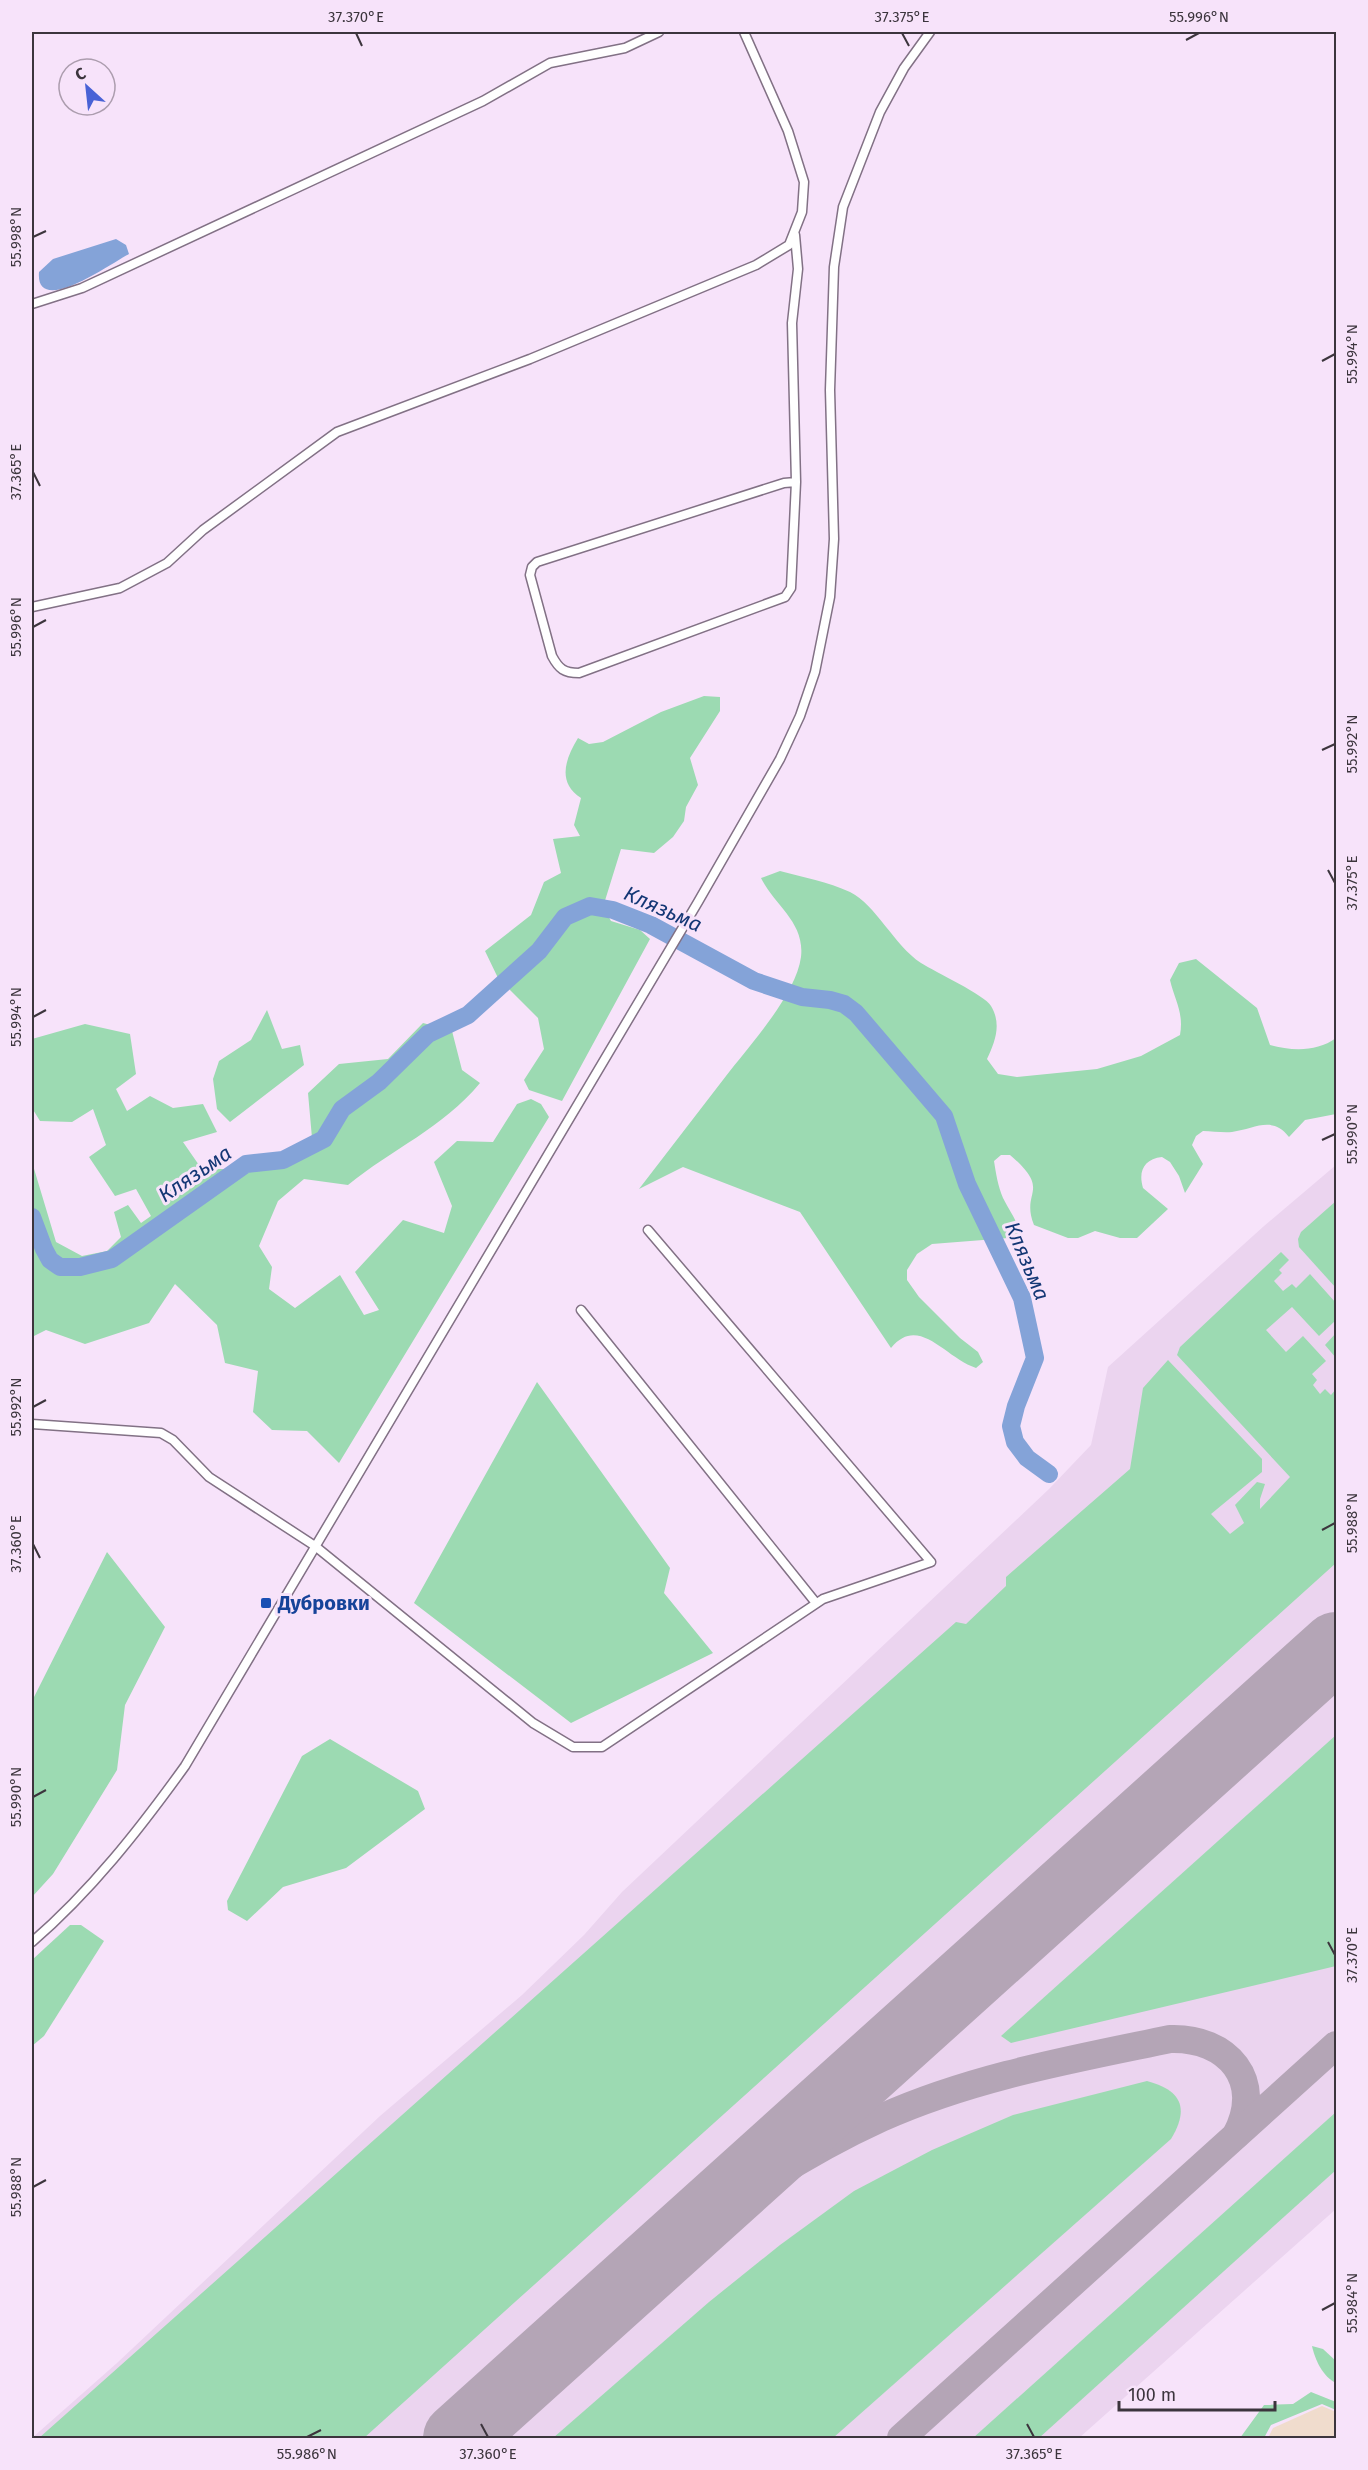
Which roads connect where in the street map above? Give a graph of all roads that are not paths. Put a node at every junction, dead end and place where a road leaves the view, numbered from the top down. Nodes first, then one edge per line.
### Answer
1 (658, 32) edge
2 (744, 32) edge
3 (930, 32) edge
4 (794, 231) junction
5 (32, 304) edge
6 (796, 482) junction
7 (32, 607) edge
8 (648, 1230) dead end
9 (581, 1310) dead end
10 (32, 1424) edge
11 (315, 1546) junction
12 (816, 1603) junction
13 (32, 1942) edge

1 - 5 street
2 - 4 street
3 - 11 street
4 - 6 street
4 - 7 street
6 - 6 street
8 - 12 street
9 - 12 street
10 - 11 street
11 - 12 street
11 - 13 street

